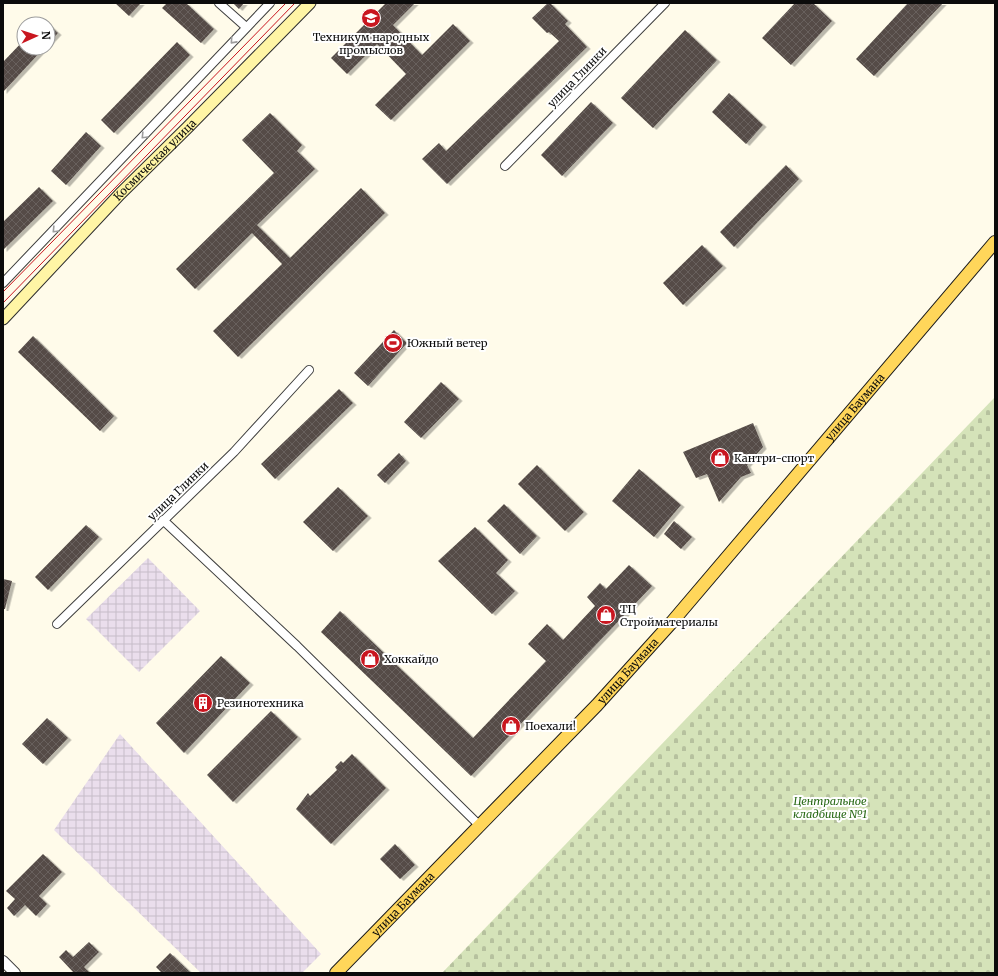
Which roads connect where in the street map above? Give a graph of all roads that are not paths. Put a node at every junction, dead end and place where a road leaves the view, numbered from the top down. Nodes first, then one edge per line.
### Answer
1 (219, 3) edge
2 (270, 3) edge
3 (310, 3) edge
4 (665, 3) edge
5 (246, 27) junction
6 (505, 166) dead end
7 (995, 242) edge
8 (3, 283) edge
9 (3, 319) edge
10 (309, 370) dead end
11 (163, 520) junction
12 (57, 624) dead end
13 (480, 826) junction
14 (3, 961) edge
15 (15, 973) edge
16 (336, 973) edge

1 - 5 street
2 - 5 street
3 - 9 main road, Космическая улица
4 - 6 street, улица Глинки
5 -> 8 street
7 - 13 main road, улица Баумана
10 - 11 street, улица Глинки
11 - 12 street, улица Глинки
11 - 13 street
13 - 16 main road, улица Баумана
14 - 15 street

